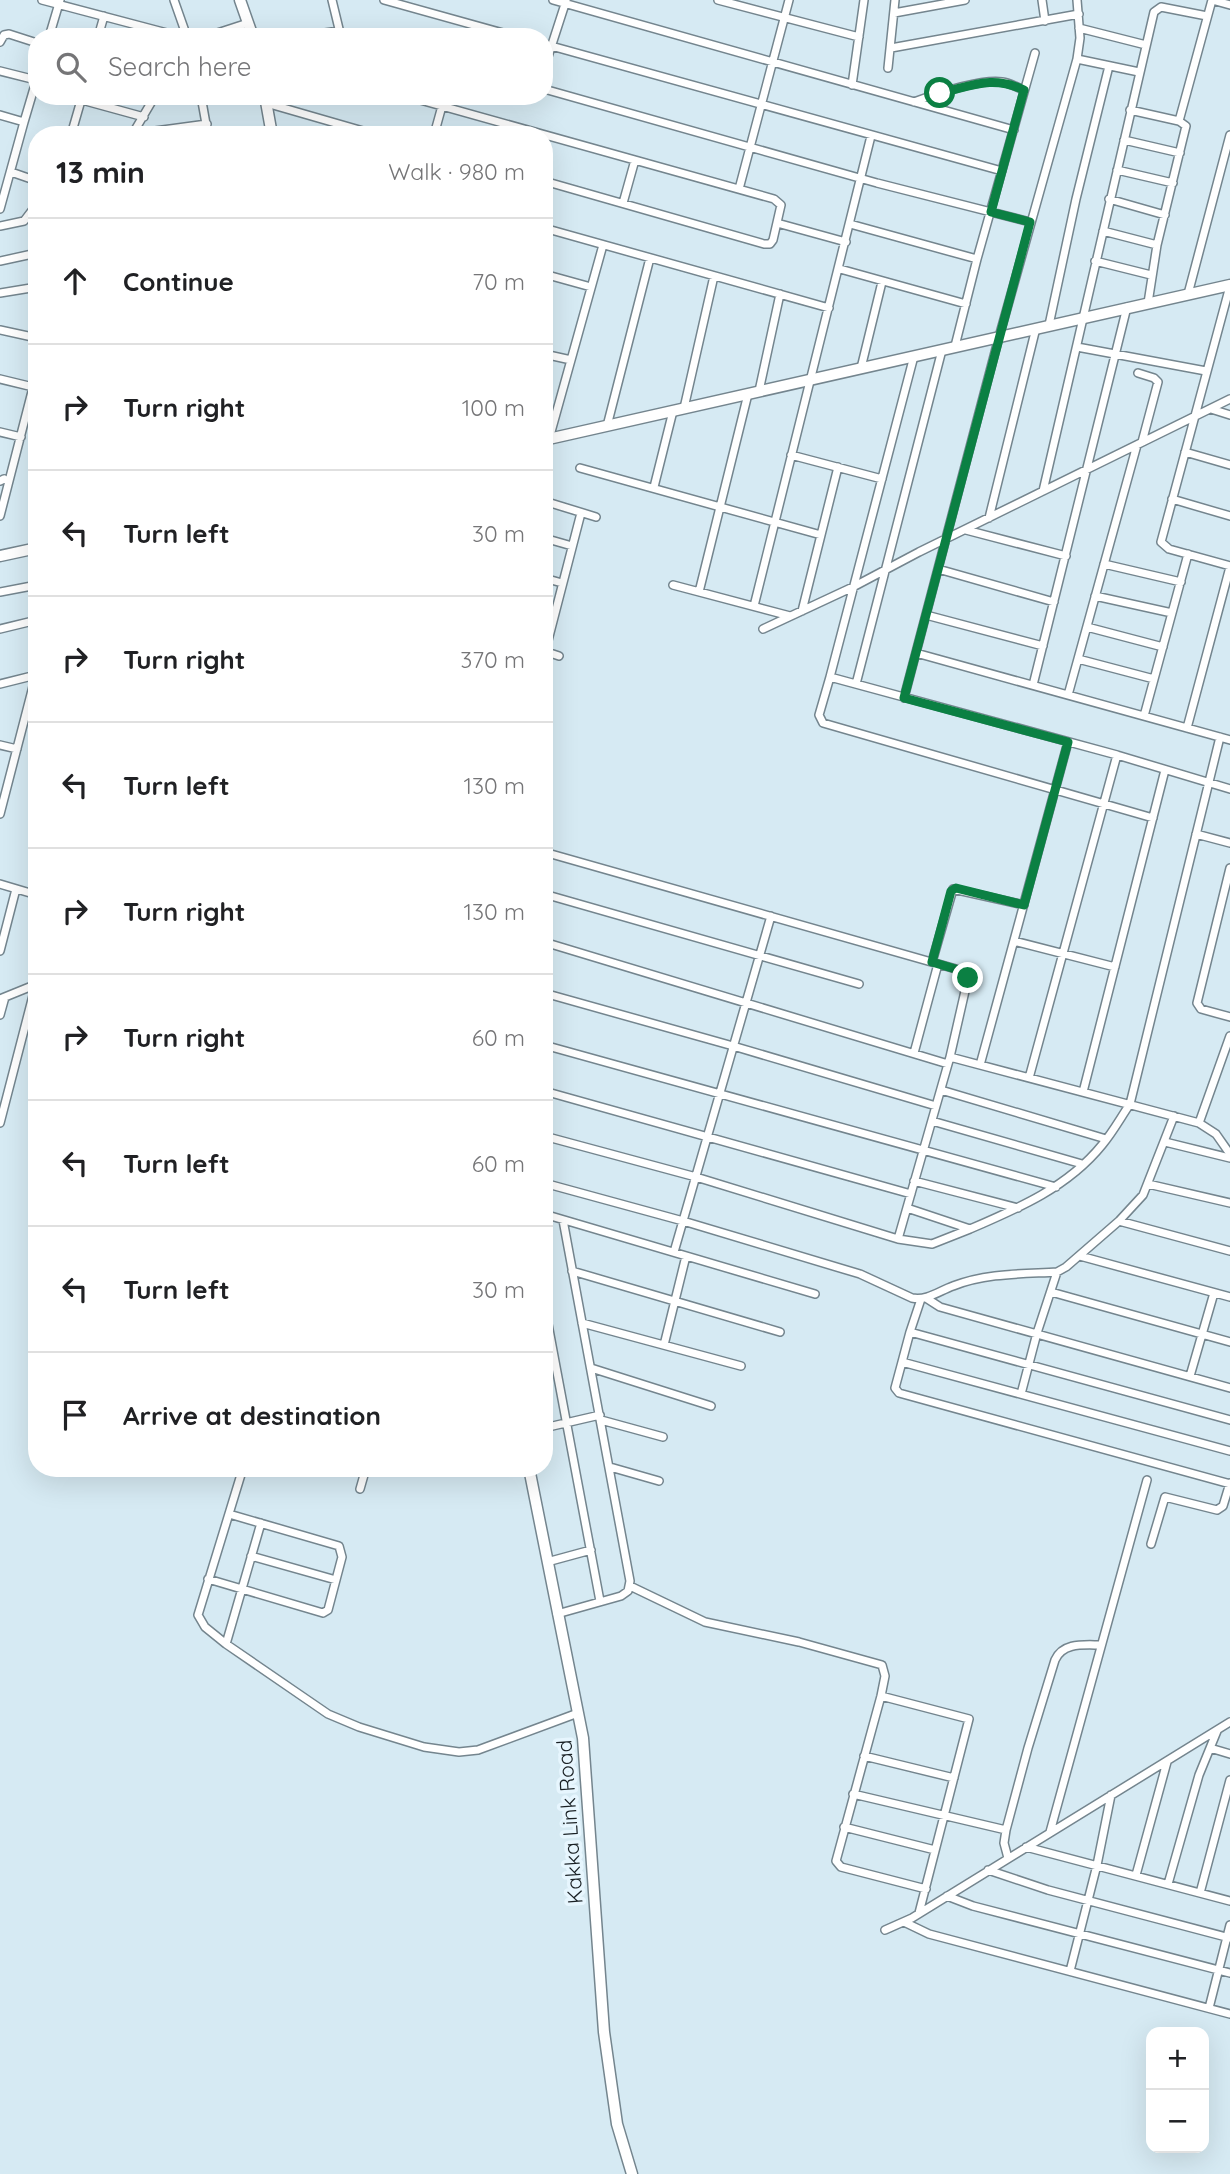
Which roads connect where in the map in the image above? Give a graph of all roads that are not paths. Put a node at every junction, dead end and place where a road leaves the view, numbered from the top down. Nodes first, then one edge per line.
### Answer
1 (42, 0) edge
2 (174, 0) edge
3 (240, 0) edge
4 (332, 0) edge
5 (384, 0) edge
6 (553, 0) edge
7 (718, 0) edge
8 (789, 0) edge
9 (864, 0) edge
10 (895, 0) edge
11 (965, 0) edge
12 (1042, 0) edge
13 (1077, 0) edge
14 (1172, 0) edge
15 (1212, 0) edge
16 (565, 1) edge
17 (59, 2) edge
18 (1230, 5) edge
19 (1170, 9) junction
20 (894, 13) junction
21 (1079, 14) junction
22 (104, 16) junction
23 (1207, 16) junction
24 (785, 19) junction
25 (1045, 21) junction
26 (248, 23) junction
27 (52, 28) edge
28 (101, 28) edge
29 (150, 28) edge
30 (182, 28) edge
31 (233, 28) edge
32 (250, 28) edge
33 (339, 28) edge
34 (485, 28) edge
35 (1079, 28) junction
36 (553, 32) edge
37 (859, 37) junction
38 (28, 40) edge
39 (0, 42) edge
40 (1146, 45) junction
41 (553, 46) edge
42 (891, 48) junction
43 (1035, 53) dead end
44 (1077, 59) junction
45 (771, 62) junction
46 (1109, 66) junction
47 (888, 68) dead end
48 (0, 71) edge
49 (1139, 72) junction
50 (28, 77) edge
51 (852, 85) junction
52 (1024, 90) junction
53 (553, 92) edge
54 (914, 102) junction
55 (762, 103) junction
56 (29, 105) edge
57 (80, 105) edge
58 (105, 105) edge
59 (150, 105) edge
60 (203, 105) edge
61 (266, 105) edge
62 (281, 105) edge
63 (438, 105) edge
64 (442, 106) junction
65 (1130, 110) junction
66 (0, 115) edge
67 (144, 117) junction
68 (1179, 121) junction
69 (24, 122) junction
70 (207, 124) joint
71 (74, 126) edge
72 (138, 126) edge
73 (192, 126) edge
74 (270, 126) edge
75 (348, 126) edge
76 (436, 126) edge
77 (513, 126) edge
78 (1014, 130) junction
79 (1230, 135) edge
80 (871, 136) junction
81 (553, 137) edge
82 (1124, 140) junction
83 (749, 148) junction
84 (1228, 148) edge
85 (1180, 153) junction
86 (635, 160) junction
87 (1117, 170) junction
88 (1002, 171) junction
89 (12, 172) junction
90 (28, 178) edge
91 (860, 178) junction
92 (1173, 183) junction
93 (553, 184) edge
94 (739, 189) junction
95 (1109, 199) junction
96 (623, 203) junction
97 (0, 209) edge
98 (991, 212) junction
99 (1165, 215) junction
100 (28, 216) edge
101 (1030, 222) junction
102 (777, 223) junction
103 (850, 224) junction
104 (0, 226) edge
105 (553, 230) edge
106 (1102, 231) junction
107 (846, 242) junction
108 (603, 244) junction
109 (1157, 245) junction
110 (28, 255) edge
111 (650, 258) junction
112 (977, 259) junction
113 (0, 261) edge
114 (1095, 261) junction
115 (840, 269) junction
116 (1151, 275) junction
117 (553, 276) edge
118 (714, 276) junction
119 (882, 282) junction
120 (1230, 285) edge
121 (591, 287) junction
122 (28, 288) edge
123 (0, 293) edge
124 (780, 294) junction
125 (1188, 294) junction
126 (1148, 303) junction
127 (966, 304) junction
128 (1127, 307) junction
129 (829, 308) junction
130 (1082, 318) junction
131 (1049, 325) junction
132 (1036, 328) junction
133 (0, 330) edge
134 (28, 336) edge
135 (999, 337) junction
136 (956, 346) junction
137 (1077, 347) junction
138 (942, 349) junction
139 (1115, 353) junction
140 (553, 356) edge
141 (914, 356) junction
142 (571, 360) junction
143 (861, 368) junction
144 (1206, 371) junction
145 (1138, 373) dead end
146 (0, 379) edge
147 (810, 380) junction
148 (28, 386) edge
149 (754, 392) junction
150 (1230, 399) edge
151 (28, 408) edge
152 (1211, 409) junction
153 (678, 410) junction
154 (1230, 415) edge
155 (1194, 418) junction
156 (553, 420) edge
157 (607, 426) junction
158 (0, 432) edge
159 (21, 437) junction
160 (553, 439) edge
161 (1139, 444) junction
162 (1185, 452) junction
163 (791, 455) junction
164 (1230, 465) edge
165 (838, 467) junction
166 (580, 468) dead end
167 (1088, 469) junction
168 (882, 479) junction
169 (3, 480) edge
170 (654, 487) junction
171 (1043, 491) junction
172 (1172, 499) junction
173 (553, 505) edge
174 (720, 506) junction
175 (581, 513) junction
176 (0, 516) edge
177 (1230, 516) edge
178 (596, 517) dead end
179 (989, 518) junction
180 (775, 522) junction
181 (965, 530) junction
182 (821, 535) junction
183 (946, 539) junction
184 (553, 541) edge
185 (572, 546) junction
186 (28, 550) edge
187 (1188, 554) junction
188 (0, 556) edge
189 (1066, 556) junction
190 (1104, 564) junction
191 (1230, 567) edge
192 (938, 569) junction
193 (885, 570) junction
194 (553, 580) edge
195 (1181, 582) junction
196 (562, 583) junction
197 (673, 585) dead end
198 (28, 587) edge
199 (853, 587) junction
200 (699, 592) junction
201 (0, 593) edge
202 (1096, 596) junction
203 (1054, 602) junction
204 (754, 606) junction
205 (802, 611) junction
206 (1172, 613) junction
207 (926, 615) junction
208 (790, 616) junction
209 (553, 618) edge
210 (28, 622) edge
211 (1087, 627) junction
212 (0, 629) edge
213 (763, 629) dead end
214 (1043, 646) junction
215 (1163, 647) junction
216 (916, 653) junction
217 (553, 654) edge
218 (559, 656) dead end
219 (1078, 659) junction
220 (28, 675) edge
221 (830, 677) junction
222 (1154, 679) junction
223 (0, 684) edge
224 (856, 684) junction
225 (1033, 685) junction
226 (1068, 695) junction
227 (904, 698) junction
228 (28, 705) edge
229 (1144, 716) junction
230 (1188, 728) junction
231 (1220, 737) junction
232 (1230, 740) edge
233 (1068, 742) junction
234 (0, 745) edge
235 (17, 749) junction
236 (1117, 755) junction
237 (1164, 770) junction
238 (1209, 783) junction
239 (1055, 789) junction
240 (1230, 789) edge
241 (3, 794) edge
242 (1104, 804) junction
243 (0, 814) edge
244 (1153, 818) junction
245 (1196, 834) junction
246 (1230, 844) edge
247 (553, 855) edge
248 (1230, 868) edge
249 (0, 884) edge
250 (16, 889) junction
251 (28, 892) edge
252 (553, 897) edge
253 (1024, 905) junction
254 (771, 916) junction
255 (1014, 941) junction
256 (553, 945) edge
257 (0, 951) edge
258 (1063, 953) junction
259 (760, 955) junction
260 (935, 963) junction
261 (1115, 967) junction
262 (859, 984) dead end
263 (28, 987) edge
264 (553, 996) edge
265 (2, 998) edge
266 (746, 1002) junction
267 (0, 1015) edge
268 (28, 1015) edge
269 (1230, 1017) edge
270 (1230, 1036) edge
271 (733, 1046) junction
272 (553, 1048) edge
273 (914, 1053) junction
274 (949, 1060) junction
275 (1220, 1062) junction
276 (980, 1065) junction
277 (1230, 1065) edge
278 (1029, 1078) junction
279 (941, 1090) junction
280 (1083, 1092) junction
281 (553, 1094) edge
282 (720, 1094) junction
283 (1130, 1104) junction
284 (936, 1106) junction
285 (1174, 1116) junction
286 (932, 1121) junction
287 (0, 1123) edge
288 (1199, 1123) junction
289 (707, 1137) junction
290 (553, 1138) edge
291 (1106, 1139) junction
292 (1165, 1142) junction
293 (923, 1152) junction
294 (1230, 1156) edge
295 (1083, 1164) junction
296 (695, 1177) junction
297 (914, 1181) junction
298 (1148, 1184) junction
299 (553, 1185) edge
300 (1056, 1187) junction
301 (911, 1194) junction
302 (1230, 1203) edge
303 (907, 1208) junction
304 (1019, 1208) junction
305 (553, 1217) edge
306 (563, 1220) junction
307 (683, 1221) junction
308 (1119, 1221) junction
309 (970, 1229) junction
310 (898, 1239) junction
311 (1230, 1251) edge
312 (674, 1252) junction
313 (686, 1256) junction
314 (1080, 1256) junction
315 (572, 1271) junction
316 (1057, 1272) junction
317 (1052, 1292) junction
318 (1214, 1293) junction
319 (815, 1294) dead end
320 (1230, 1297) edge
321 (923, 1299) junction
322 (675, 1301) junction
323 (582, 1323) junction
324 (780, 1332) dead end
325 (910, 1332) junction
326 (1037, 1333) junction
327 (1202, 1334) junction
328 (1230, 1342) edge
329 (664, 1345) junction
330 (553, 1352) edge
331 (902, 1362) junction
332 (1028, 1364) junction
333 (741, 1366) dead end
334 (591, 1368) junction
335 (1191, 1377) junction
336 (1230, 1388) edge
337 (1021, 1394) junction
338 (711, 1406) dead end
339 (600, 1417) junction
340 (1230, 1420) edge
341 (566, 1423) junction
342 (553, 1426) edge
343 (663, 1437) dead end
344 (1230, 1451) edge
345 (610, 1467) junction
346 (240, 1477) edge
347 (363, 1477) edge
348 (531, 1477) edge
349 (1147, 1480) dead end
350 (659, 1481) dead end
351 (1230, 1484) edge
352 (360, 1489) dead end
353 (229, 1514) junction
354 (261, 1523) junction
355 (1151, 1544) dead end
356 (591, 1550) junction
357 (251, 1556) junction
358 (547, 1562) junction
359 (208, 1579) junction
360 (336, 1580) junction
361 (629, 1586) junction
362 (242, 1589) junction
363 (600, 1601) junction
364 (557, 1614) junction
365 (226, 1644) junction
366 (1101, 1645) junction
367 (881, 1696) junction
368 (578, 1713) junction
369 (1230, 1722) edge
370 (1217, 1730) junction
371 (1210, 1748) junction
372 (1230, 1754) edge
373 (864, 1756) junction
374 (1167, 1761) junction
375 (954, 1778) junction
376 (1230, 1780) edge
377 (853, 1794) junction
378 (1111, 1795) junction
379 (945, 1816) junction
380 (844, 1827) junction
381 (1006, 1830) junction
382 (1050, 1832) junction
383 (1026, 1847) junction
384 (935, 1850) junction
385 (1008, 1858) junction
386 (1097, 1865) junction
387 (988, 1870) junction
388 (1136, 1875) junction
389 (1168, 1884) junction
390 (926, 1889) junction
391 (1200, 1893) junction
392 (947, 1896) junction
393 (1088, 1900) junction
394 (1230, 1901) edge
395 (919, 1913) junction
396 (904, 1922) junction
397 (1230, 1925) edge
398 (885, 1930) dead end
399 (1079, 1934) junction
400 (1228, 1938) edge
401 (1218, 1970) junction
402 (1070, 1971) junction
403 (1230, 1973) edge
404 (1209, 2008) junction
405 (1230, 2014) edge
406 (632, 2174) edge

1 - 17 street
2 - 30 street
3 - 26 street
4 - 33 street
5 - 34 street
6 - 16 street
7 - 24 street
8 - 24 street
9 - 37 street
10 - 20 street
11 - 20 street
12 - 25 street
13 - 21 street
14 - 19 street
15 - 18 street
15 - 23 street
16 - 36 street
16 - 45 street
17 - 22 street
17 - 27 street
19 - 23 street
19 - 40 street
20 - 42 street
21 - 25 street
21 - 35 street
22 - 28 street
22 - 29 street
23 - 68 street
24 - 37 street
24 - 45 street
25 - 42 street
26 - 31 street
26 - 32 street
35 - 40 street
35 - 44 street
37 - 51 street
38 - 39 street
40 - 49 street
41 - 55 street
42 - 47 street
43 - 52 street
44 - 46 street
44 - 101 street
45 - 51 street
45 - 55 street
46 - 49 street
46 - 131 street
48 - 50 street
49 - 65 street
51 - 54 street
52 - 54 street
52 - 78 street
53 - 83 street
54 - 78 street
55 - 80 street
55 - 83 street
56 - 69 street
57 - 71 street
58 - 67 street
59 - 67 street
60 - 70 street
61 - 74 street
62 - 75 street
63 - 64 street
64 - 76 street
64 - 77 street
65 - 68 street
65 - 82 street
66 - 69 street
67 - 72 street
68 - 85 street
69 - 89 street
70 - 73 street
78 - 88 street
79 - 84 street
80 - 88 street
80 - 91 street
81 - 86 street
82 - 85 street
82 - 87 street
83 - 91 street
83 - 94 street
84 - 125 street
85 - 92 street
86 - 94 street
86 - 96 street
87 - 92 street
87 - 95 street
88 - 98 street
89 - 90 street
89 - 97 street
91 - 98 street
91 - 103 street
92 - 99 street
93 - 96 street
94 - 102 street
95 - 99 street
95 - 106 street
96 - 102 street
98 - 101 street
98 - 112 street
99 - 109 street
100 - 104 street
101 - 135 street
102 - 107 street
103 - 107 street
103 - 112 street
105 - 108 street
106 - 109 street
106 - 114 street
107 - 115 street
108 - 111 street
108 - 121 street
109 - 116 street
110 - 113 street
111 - 118 street
111 - 157 street
112 - 127 street
114 - 116 street
114 - 130 street
115 - 119 street
115 - 129 street
116 - 126 street
117 - 121 street
118 - 124 street
118 - 153 street
119 - 127 street
119 - 143 street
120 - 125 street
120 - 144 street
121 - 142 street
122 - 123 street
124 - 129 street
124 - 149 street
125 - 126 street
126 - 128 street
127 - 136 street
128 - 130 street
128 - 139 street
129 - 147 street
130 - 131 street
130 - 137 street
131 - 132 street
132 - 135 street
132 - 179 street
133 - 134 street
135 - 136 street
135 - 183 street
136 - 138 street
137 - 139 street
137 - 171 street
138 - 141 street
138 - 193 street
139 - 144 street
139 - 167 street
140 - 142 street
141 - 143 street
141 - 168 street
142 - 156 street
143 - 147 street
144 - 155 street
145 - 161 street
146 - 148 street
147 - 149 street
147 - 163 street
149 - 153 street
149 - 174 street
150 - 152 street
151 - 159 street
152 - 154 street
152 - 155 street
153 - 157 street
153 - 170 street
155 - 161 street
155 - 162 street
157 - 160 street
158 - 159 street
159 - 169 street
161 - 167 street
161 - 190 street
162 - 164 street
162 - 172 street
163 - 165 street
163 - 180 street
165 - 168 street
165 - 182 street
166 - 170 street
167 - 171 street
167 - 189 street
168 - 199 street
169 - 176 street
170 - 174 street
171 - 179 street
172 - 177 street
172 - 187 street
173 - 175 street
174 - 180 street
174 - 200 street
175 - 178 street
175 - 185 street
179 - 181 street
180 - 182 street
180 - 204 street
181 - 183 street
181 - 189 street
182 - 205 street
183 - 192 street
183 - 193 street
184 - 185 street
185 - 196 street
186 - 188 street
187 - 191 street
187 - 195 street
189 - 203 street
190 - 195 street
190 - 202 street
191 - 230 street
192 - 203 street
192 - 207 street
193 - 199 street
193 - 224 street
194 - 196 street
195 - 206 street
196 - 209 street
197 - 200 street
198 - 201 street
199 - 205 street
199 - 221 street
200 - 204 street
202 - 206 street
202 - 211 street
203 - 214 street
204 - 208 street
205 - 208 street
206 - 215 street
207 - 214 street
207 - 216 street
208 - 213 street
210 - 212 street
211 - 215 street
211 - 219 street
214 - 225 street
215 - 222 street
216 - 225 street
216 - 227 street
217 - 218 street
219 - 222 street
219 - 226 street
220 - 223 street
221 - 224 street
221 - 239 street
222 - 229 street
224 - 227 street
225 - 226 street
226 - 229 street
227 - 233 street
228 - 235 street
229 - 230 street
230 - 231 street
231 - 232 street
231 - 238 street
233 - 236 street
233 - 239 street
234 - 235 street
235 - 241 street
236 - 237 street
236 - 242 street
237 - 238 street
237 - 244 street
238 - 240 street
238 - 245 street
239 - 242 street
239 - 253 street
241 - 243 street
242 - 244 street
242 - 258 street
244 - 261 street
245 - 246 street
245 - 283 street
247 - 254 street
248 - 269 street
249 - 250 street
250 - 251 street
250 - 257 street
252 - 259 street
253 - 255 street
253 - 260 street
254 - 259 street
254 - 260 street
255 - 258 street
255 - 276 street
256 - 266 street
258 - 261 street
258 - 278 street
259 - 262 street
259 - 266 street
260 - 273 street
260 - 274 street
261 - 280 street
263 - 265 street
264 - 271 street
265 - 267 street
266 - 271 street
266 - 273 street
268 - 287 street
270 - 275 street
271 - 282 street
271 - 284 street
272 - 282 street
273 - 274 street
274 - 276 street
274 - 279 street
275 - 277 street
275 - 288 street
276 - 278 street
278 - 280 street
279 - 284 street
279 - 291 street
280 - 283 street
281 - 289 street
282 - 289 street
282 - 293 street
283 - 285 street
283 - 291 street
284 - 286 street
285 - 288 street
285 - 292 street
286 - 293 street
286 - 295 street
288 - 294 street
289 - 296 street
289 - 301 street
290 - 296 street
291 - 295 street
292 - 294 street
292 - 298 street
293 - 297 street
293 - 300 street
295 - 300 street
296 - 307 street
296 - 310 street
297 - 301 street
297 - 304 street
298 - 302 street
298 - 308 street
299 - 307 street
300 - 304 street
301 - 303 street
303 - 309 street
303 - 310 street
304 - 309 street
305 - 306 street
306 - 312 street
306 - 315 street
307 - 312 street
307 - 321 street
308 - 311 street
308 - 314 street
309 - 310 street
312 - 313 street
313 - 319 street
313 - 322 street
314 - 316 street
314 - 318 street
315 - 322 street
315 - 323 street
316 - 317 street
316 - 321 street
317 - 326 street
317 - 327 street
318 - 320 street
318 - 327 street
321 - 325 street
321 - 326 street
322 - 324 street
322 - 329 street
323 - 329 street
323 - 334 street
325 - 331 street
325 - 332 street
326 - 332 street
326 - 335 street
327 - 328 street
327 - 335 street
329 - 333 street
330 - 341 street
331 - 337 street
331 - 351 street
332 - 337 street
332 - 340 street
334 - 338 street
334 - 339 street
335 - 336 street
337 - 344 street
339 - 341 street
339 - 343 street
339 - 345 street
341 - 342 street
341 - 356 street
345 - 350 street
345 - 361 street
346 - 353 street
347 - 352 street
348 - 358 street, Kakka Link Road
349 - 366 street
351 - 355 street
353 - 354 street
353 - 359 street
354 - 357 street
354 - 360 street
356 - 358 street
356 - 363 street
357 - 360 street
357 - 362 street
358 - 364 street, Kakka Link Road
359 - 362 street
359 - 365 street
360 - 362 street
361 - 363 street
361 - 367 street
362 - 365 street
363 - 364 street
364 - 368 street, Kakka Link Road
365 - 368 street
366 - 381 street
366 - 382 street
367 - 373 street
367 - 375 street
368 - 406 street, Kakka Link Road
369 - 370 street
370 - 371 street
370 - 374 street
371 - 372 street
371 - 389 street
373 - 375 street
373 - 377 street
374 - 378 street
374 - 388 street
375 - 379 street
376 - 391 street
377 - 379 street
377 - 380 street
378 - 382 street
378 - 386 street
379 - 381 street
379 - 384 street
380 - 384 street
380 - 390 street
381 - 385 street
382 - 383 street
383 - 385 street
383 - 386 street
384 - 390 street
385 - 387 street
386 - 388 street
386 - 393 street
387 - 392 street
387 - 393 street
388 - 389 street
389 - 391 street
390 - 395 street
391 - 394 street
392 - 395 street
392 - 399 street
393 - 399 street
393 - 400 street
395 - 396 street
396 - 398 street
396 - 402 street
397 - 400 street
399 - 401 street
399 - 402 street
400 - 401 street
401 - 403 street
401 - 404 street
402 - 404 street
404 - 405 street

